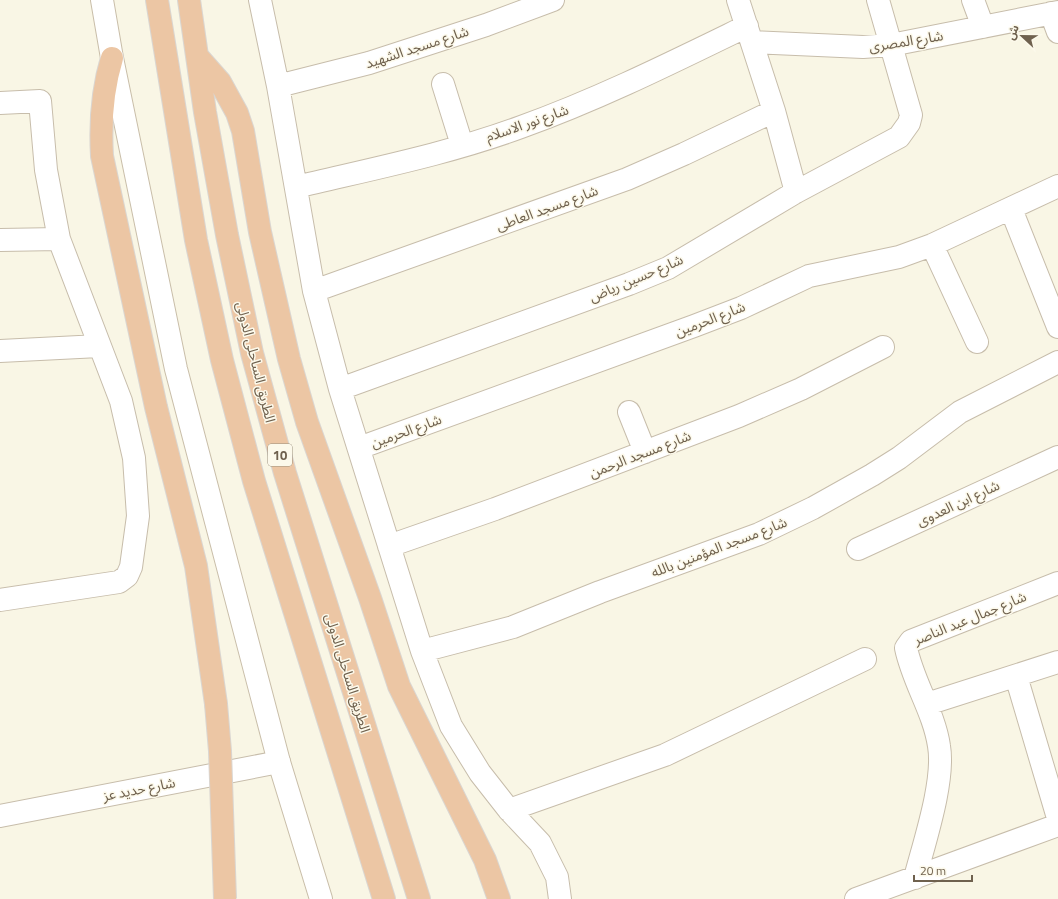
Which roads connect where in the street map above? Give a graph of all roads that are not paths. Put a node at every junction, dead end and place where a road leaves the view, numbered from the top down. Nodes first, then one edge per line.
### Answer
1 (102, 0) edge
2 (157, 0) edge
3 (189, 0) edge
4 (260, 0) edge
5 (553, 0) edge
6 (738, 0) edge
7 (878, 0) edge
8 (973, 0) edge
9 (1056, 19) edge
10 (983, 27) junction
11 (750, 34) junction
12 (891, 46) junction
13 (197, 56) junction
14 (112, 58) junction
15 (443, 84) dead end
16 (278, 86) junction
17 (0, 103) edge
18 (774, 111) junction
19 (462, 145) junction
20 (1058, 186) edge
21 (296, 188) junction
22 (796, 192) junction
23 (1012, 208) junction
24 (59, 239) junction
25 (0, 240) edge
26 (932, 245) junction
27 (314, 290) junction
28 (1058, 327) edge
29 (977, 342) dead end
30 (99, 346) junction
31 (883, 347) dead end
32 (0, 351) edge
33 (1058, 362) edge
34 (340, 390) junction
35 (629, 412) dead end
36 (359, 448) junction
37 (645, 452) junction
38 (1058, 457) edge
39 (389, 546) junction
40 (858, 549) dead end
41 (1058, 583) edge
42 (0, 600) edge
43 (422, 651) junction
44 (865, 659) dead end
45 (1058, 662) edge
46 (1016, 676) junction
47 (927, 704) junction
48 (279, 762) junction
49 (509, 810) junction
50 (0, 816) edge
51 (1058, 818) edge
52 (1058, 825) edge
53 (915, 878) junction
54 (225, 899) edge
55 (321, 899) edge
56 (384, 899) edge
57 (419, 899) edge
58 (499, 899) edge
59 (560, 899) edge
60 (856, 899) edge

1 - 14 street
2 - 56 highway, 10
3 - 13 highway, الطريق الساحلى الدولى / 10
4 - 16 street
5 - 16 street, شارع مسجد الشهيد
6 - 11 street
7 - 12 street
8 - 10 street
9 - 10 street, شارع المصرى
10 - 12 street, شارع المصرى
11 - 12 street, شارع المصرى
11 - 18 street
11 - 19 street, شارع نور الاسلام
12 - 22 street, شارع حسين رياض
13 - 57 highway, الطريق الساحلى الدولى / 10
13 - 58 highway
14 - 48 street
14 - 54 highway, bridge
15 - 19 street
16 - 21 street
17 - 24 street
18 - 22 street
18 - 27 street, شارع مسجد العاطى
19 - 21 street, شارع نور الاسلام
20 - 23 street, شارع الحرمين
21 - 27 street
22 - 34 street, شارع حسين رياض
23 - 26 street, شارع الحرمين
23 - 28 street
24 - 25 street
24 - 30 street
26 - 29 street
26 - 36 street, شارع الحرمين
27 - 34 street
30 - 32 street
30 - 42 street
31 - 37 street, شارع مسجد الرحمن
33 - 43 street, شارع مسجد المؤمنين بالله
34 - 36 street
35 - 37 street
36 - 39 street
37 - 39 street, شارع مسجد الرحمن
38 - 40 street, شارع ابن العدوى
39 - 43 street
41 - 47 street, شارع جمال عبد الناصر
43 - 49 street
44 - 49 street
45 - 46 street
46 - 47 street
46 - 51 street
47 - 53 street, شارع جمال عبد الناصر
48 - 50 street, شارع حديد عز
48 - 55 street
49 - 59 street
52 - 53 street
53 - 60 street

